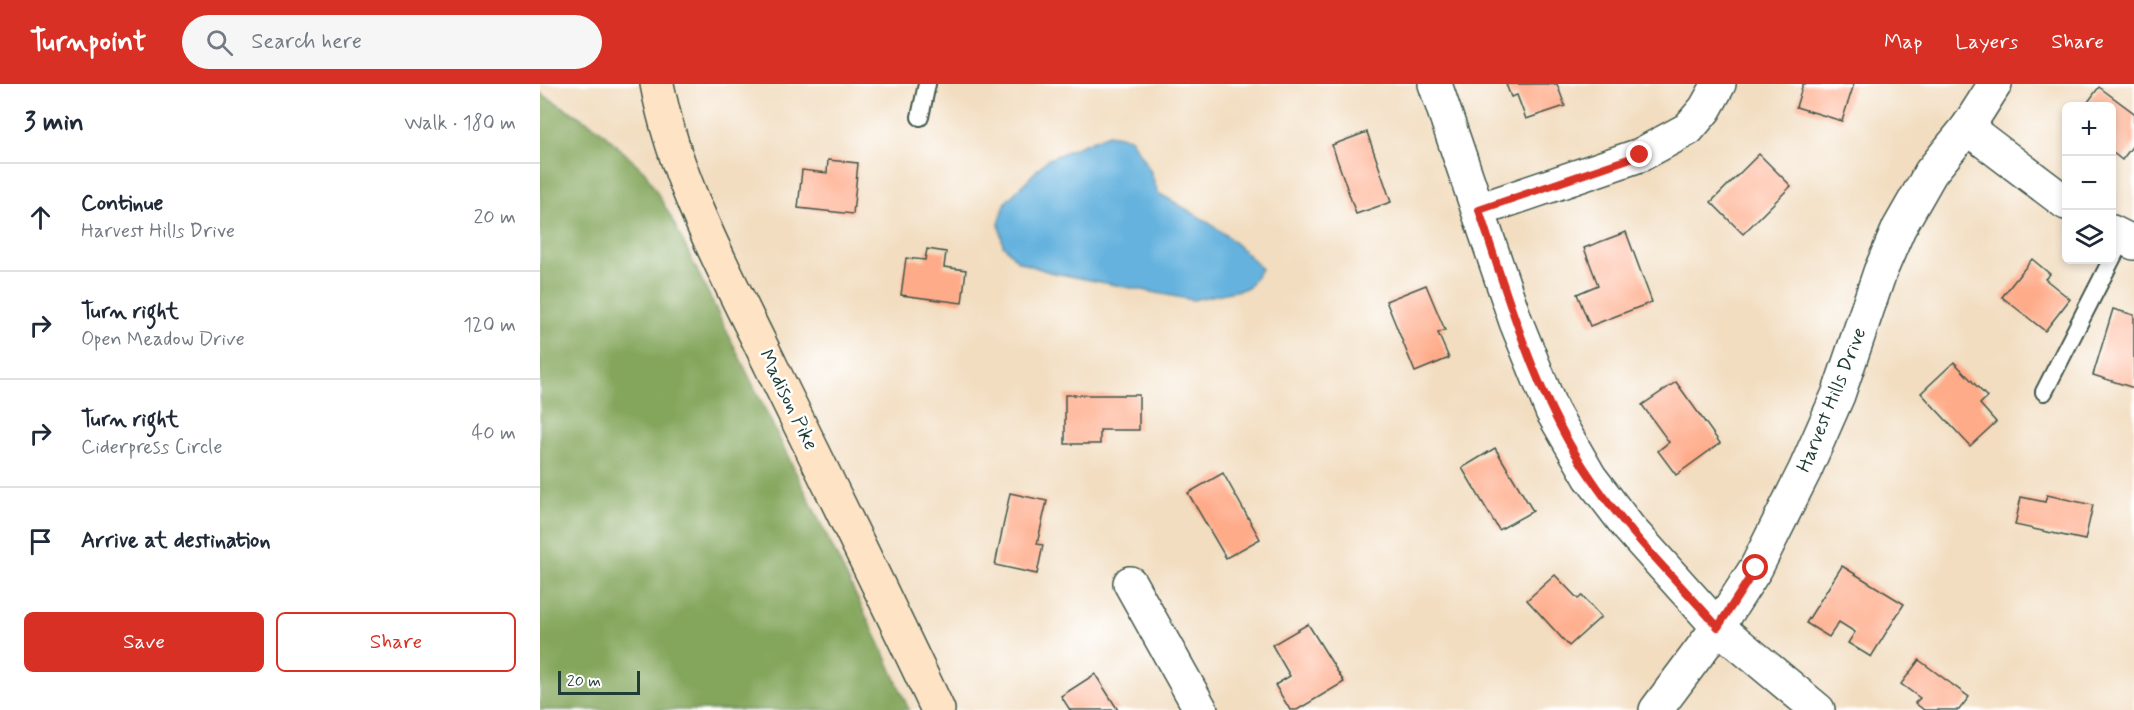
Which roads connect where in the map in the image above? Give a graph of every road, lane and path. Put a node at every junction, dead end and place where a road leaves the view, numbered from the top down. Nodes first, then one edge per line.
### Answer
1 (657, 84) edge
2 (927, 84) edge
3 (1435, 84) edge
4 (1719, 84) edge
5 (1995, 84) edge
6 (920, 117) dead end
7 (1967, 128) junction
8 (2062, 199) edge
9 (1479, 210) junction
10 (2123, 238) edge
11 (2044, 392) dead end
12 (1130, 583) dead end
13 (1718, 627) junction
14 (938, 710) edge
15 (1201, 710) edge
16 (1656, 710) edge
17 (1818, 710) edge

1 - 14 street, Madison Pike
2 - 6 lane
3 - 9 street
4 - 9 street
5 - 7 street, Harvest Hills Drive
7 - 8 street
7 - 13 street, Harvest Hills Drive
9 - 13 street
10 - 11 lane
12 - 15 street
13 - 16 street, Harvest Hills Drive
13 - 17 street

